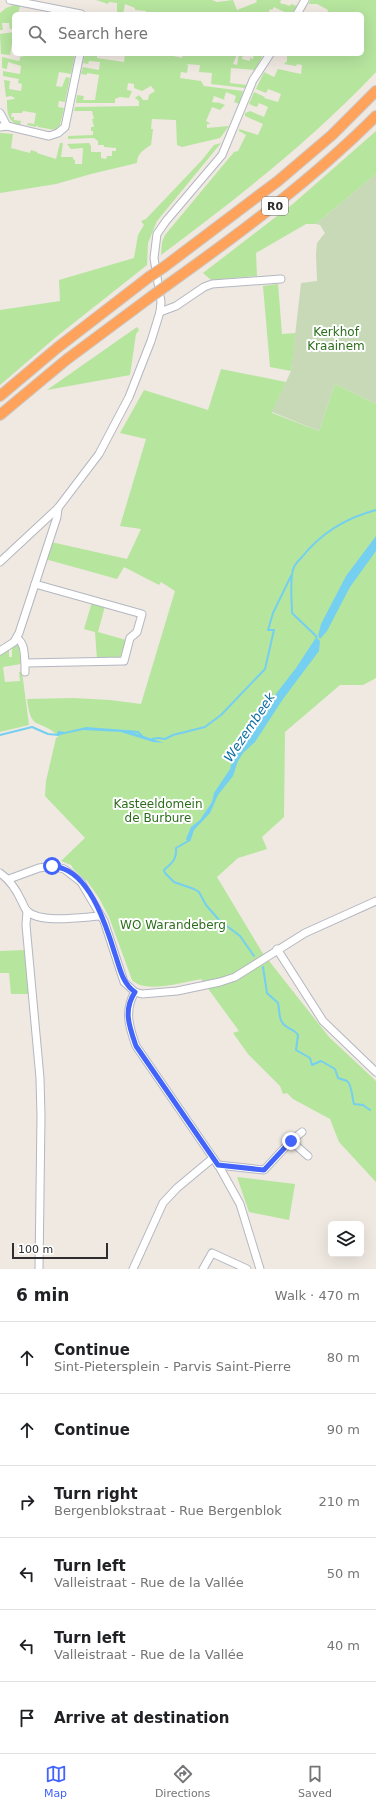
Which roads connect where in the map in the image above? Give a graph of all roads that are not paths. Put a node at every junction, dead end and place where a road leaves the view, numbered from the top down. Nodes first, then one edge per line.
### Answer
1 (10, 0) edge
2 (305, 0) edge
3 (71, 12) edge
4 (298, 12) edge
5 (80, 56) edge
6 (269, 56) edge
7 (376, 91) edge
8 (0, 113) edge
9 (376, 116) edge
10 (3, 127) edge
11 (281, 279) dead end
12 (160, 312) junction
13 (0, 396) edge
14 (0, 415) edge
15 (58, 508) junction
16 (0, 562) edge
17 (35, 584) junction
18 (17, 638) junction
19 (0, 651) edge
20 (25, 663) junction
21 (25, 672) dead end
22 (3, 877) edge
23 (376, 900) edge
24 (27, 911) junction
25 (101, 916) junction
26 (277, 949) junction
27 (135, 992) junction
28 (376, 1072) edge
29 (302, 1132) dead end
30 (291, 1141) junction
31 (308, 1156) dead end
32 (213, 1158) junction
33 (218, 1165) junction
34 (39, 1269) edge
35 (133, 1269) edge
36 (203, 1269) edge
37 (247, 1269) edge
38 (260, 1269) edge

1 - 3 street
2 - 4 street
5 - 10 street
6 - 12 street
7 - 13 highway, R0, bridge
8 - 10 street
9 - 14 highway, R0, bridge
11 - 12 street
12 - 15 street
15 - 16 street
15 - 17 street
17 - 18 street
17 - 20 street
18 - 19 street
18 - 20 street
20 - 21 street
22 - 24 street
22 - 25 street
23 - 26 street
24 - 25 street
24 - 34 street
25 - 27 street
26 - 27 street
26 - 28 street
27 - 32 street
29 - 30 street
30 - 31 street
30 - 33 street
32 - 33 street
32 - 35 street
33 - 38 street
36 - 37 street

